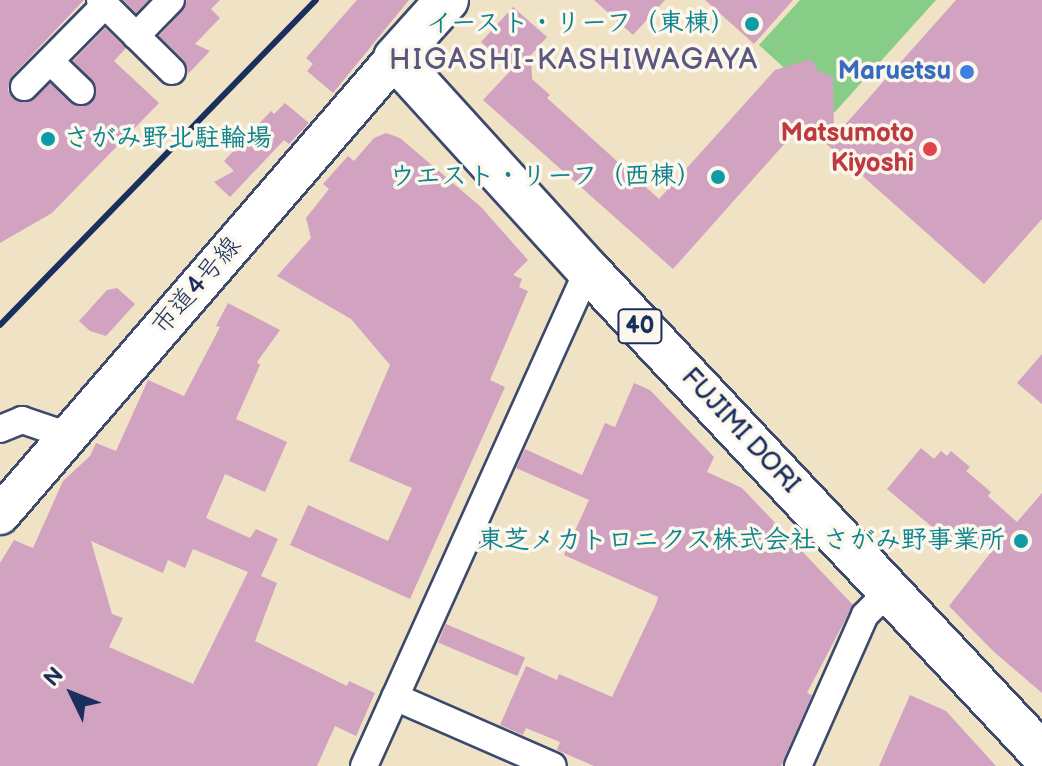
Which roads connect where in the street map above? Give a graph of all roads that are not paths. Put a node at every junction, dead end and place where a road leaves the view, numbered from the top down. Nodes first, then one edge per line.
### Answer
1 (171, 0) edge
2 (447, 0) edge
3 (102, 3) edge
4 (136, 36) junction
5 (395, 58) junction
6 (50, 61) junction
7 (172, 71) dead end
8 (24, 87) dead end
9 (81, 91) dead end
10 (588, 270) junction
11 (0, 429) edge
12 (69, 436) junction
13 (0, 515) edge
14 (890, 590) junction
15 (395, 697) junction
16 (1036, 735) edge
17 (364, 766) edge
18 (553, 766) edge
19 (798, 766) edge

1 - 4 street
2 - 5 main road
3 - 4 street
3 - 6 street
4 - 7 street
5 - 10 main road, FUJIMI DORI / 40
5 - 12 street, 市道4号線
6 - 8 street
6 - 9 street
10 - 14 main road, FUJIMI DORI / 40
10 - 15 street
11 - 12 street
12 - 13 street, 市道4号線
14 - 16 main road, FUJIMI DORI / 40
14 - 19 street
15 - 17 street
15 - 18 street

